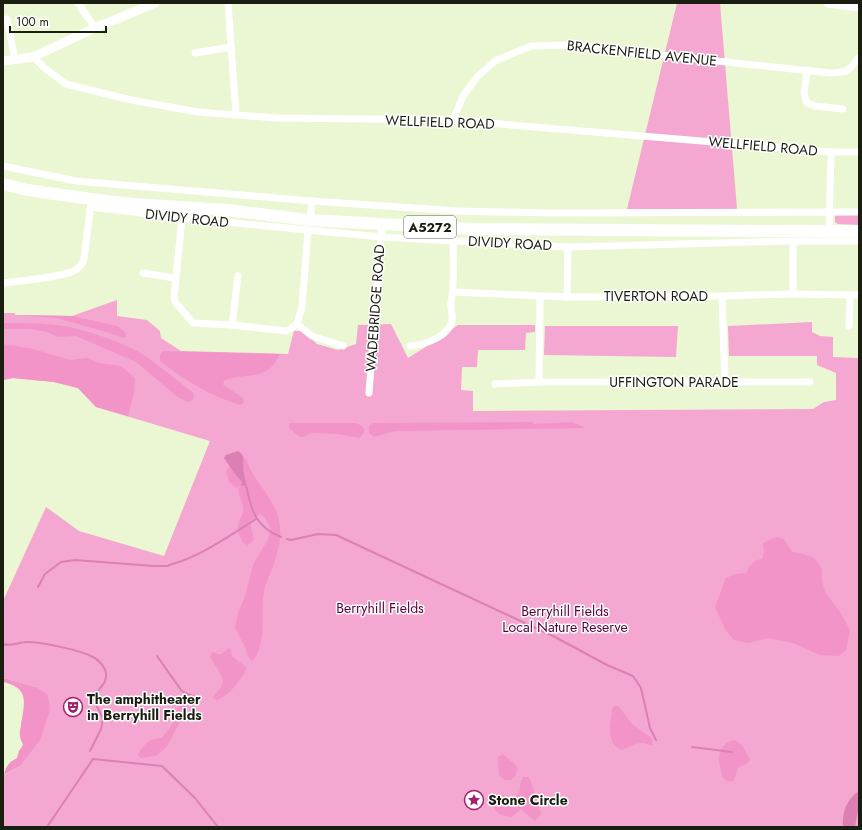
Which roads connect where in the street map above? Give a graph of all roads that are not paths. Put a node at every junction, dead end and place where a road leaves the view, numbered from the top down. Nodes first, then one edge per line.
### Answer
1 (78, 3) edge
2 (155, 3) edge
3 (228, 3) edge
4 (828, 3) edge
5 (859, 7) edge
6 (7, 19) dead end
7 (95, 28) junction
8 (231, 47) junction
9 (195, 53) dead end
10 (33, 56) junction
11 (859, 56) edge
12 (15, 60) junction
13 (3, 61) edge
14 (807, 70) junction
15 (843, 109) dead end
16 (236, 115) junction
17 (453, 120) junction
18 (831, 152) junction
19 (859, 152) edge
20 (3, 166) edge
21 (3, 184) edge
22 (312, 201) junction
23 (91, 203) junction
24 (829, 212) junction
25 (859, 212) edge
26 (182, 218) junction
27 (382, 224) junction
28 (309, 225) junction
29 (829, 231) junction
30 (859, 231) edge
31 (381, 237) junction
32 (453, 240) junction
33 (793, 241) junction
34 (859, 241) edge
35 (568, 247) junction
36 (143, 273) dead end
37 (238, 276) dead end
38 (176, 278) junction
39 (3, 283) edge
40 (454, 292) junction
41 (793, 294) junction
42 (850, 295) junction
43 (859, 295) edge
44 (540, 296) junction
45 (722, 296) junction
46 (567, 297) junction
47 (296, 324) junction
48 (232, 325) junction
49 (849, 326) dead end
50 (343, 346) dead end
51 (410, 346) dead end
52 (539, 382) junction
53 (725, 382) junction
54 (810, 382) dead end
55 (495, 384) dead end
56 (369, 393) dead end

1 - 7 street
2 - 7 street
3 - 8 street
4 - 5 street
6 - 12 street
7 - 10 street
8 - 9 street
8 - 16 street
10 - 12 street
10 - 16 street, WELLFIELD ROAD
11 - 14 street, BRACKENFIELD AVENUE
12 - 13 street
14 - 15 street
14 - 17 street, BRACKENFIELD AVENUE
16 - 17 street, WELLFIELD ROAD
17 - 18 street, WELLFIELD ROAD
18 - 19 street, WELLFIELD ROAD
18 - 24 street
20 - 22 street, DIVIDY ROAD
21 - 23 main road, DIVIDY ROAD / A5272
22 - 24 street, DIVIDY ROAD
22 - 28 street
23 - 26 street, DIVIDY ROAD
23 - 28 main road, DIVIDY ROAD / A5272
23 - 39 street
24 - 25 street, DIVIDY ROAD
24 - 29 street
26 - 28 street, DIVIDY ROAD
26 - 38 street
27 - 28 main road, DIVIDY ROAD / A5272
27 - 29 main road, DIVIDY ROAD / A5272
27 - 31 street, WADEBRIDGE ROAD
28 - 31 street, DIVIDY ROAD
28 - 47 street
29 - 30 main road, DIVIDY ROAD / A5272
31 - 32 street, DIVIDY ROAD
31 - 56 street, WADEBRIDGE ROAD
32 - 35 street, DIVIDY ROAD
32 - 40 street
33 - 34 street, DIVIDY ROAD
33 - 35 street, DIVIDY ROAD
33 - 41 street
35 - 46 street
36 - 38 street
37 - 48 street
38 - 48 street
40 - 44 street, TIVERTON ROAD
40 - 51 street
41 - 42 street, TIVERTON ROAD
41 - 45 street, TIVERTON ROAD
42 - 43 street, TIVERTON ROAD
42 - 49 street
44 - 46 street, TIVERTON ROAD
44 - 52 street
45 - 46 street, TIVERTON ROAD
45 - 53 street
47 - 48 street
47 - 50 street
52 - 53 street, UFFINGTON PARADE
52 - 55 street, UFFINGTON PARADE
53 - 54 street, UFFINGTON PARADE

